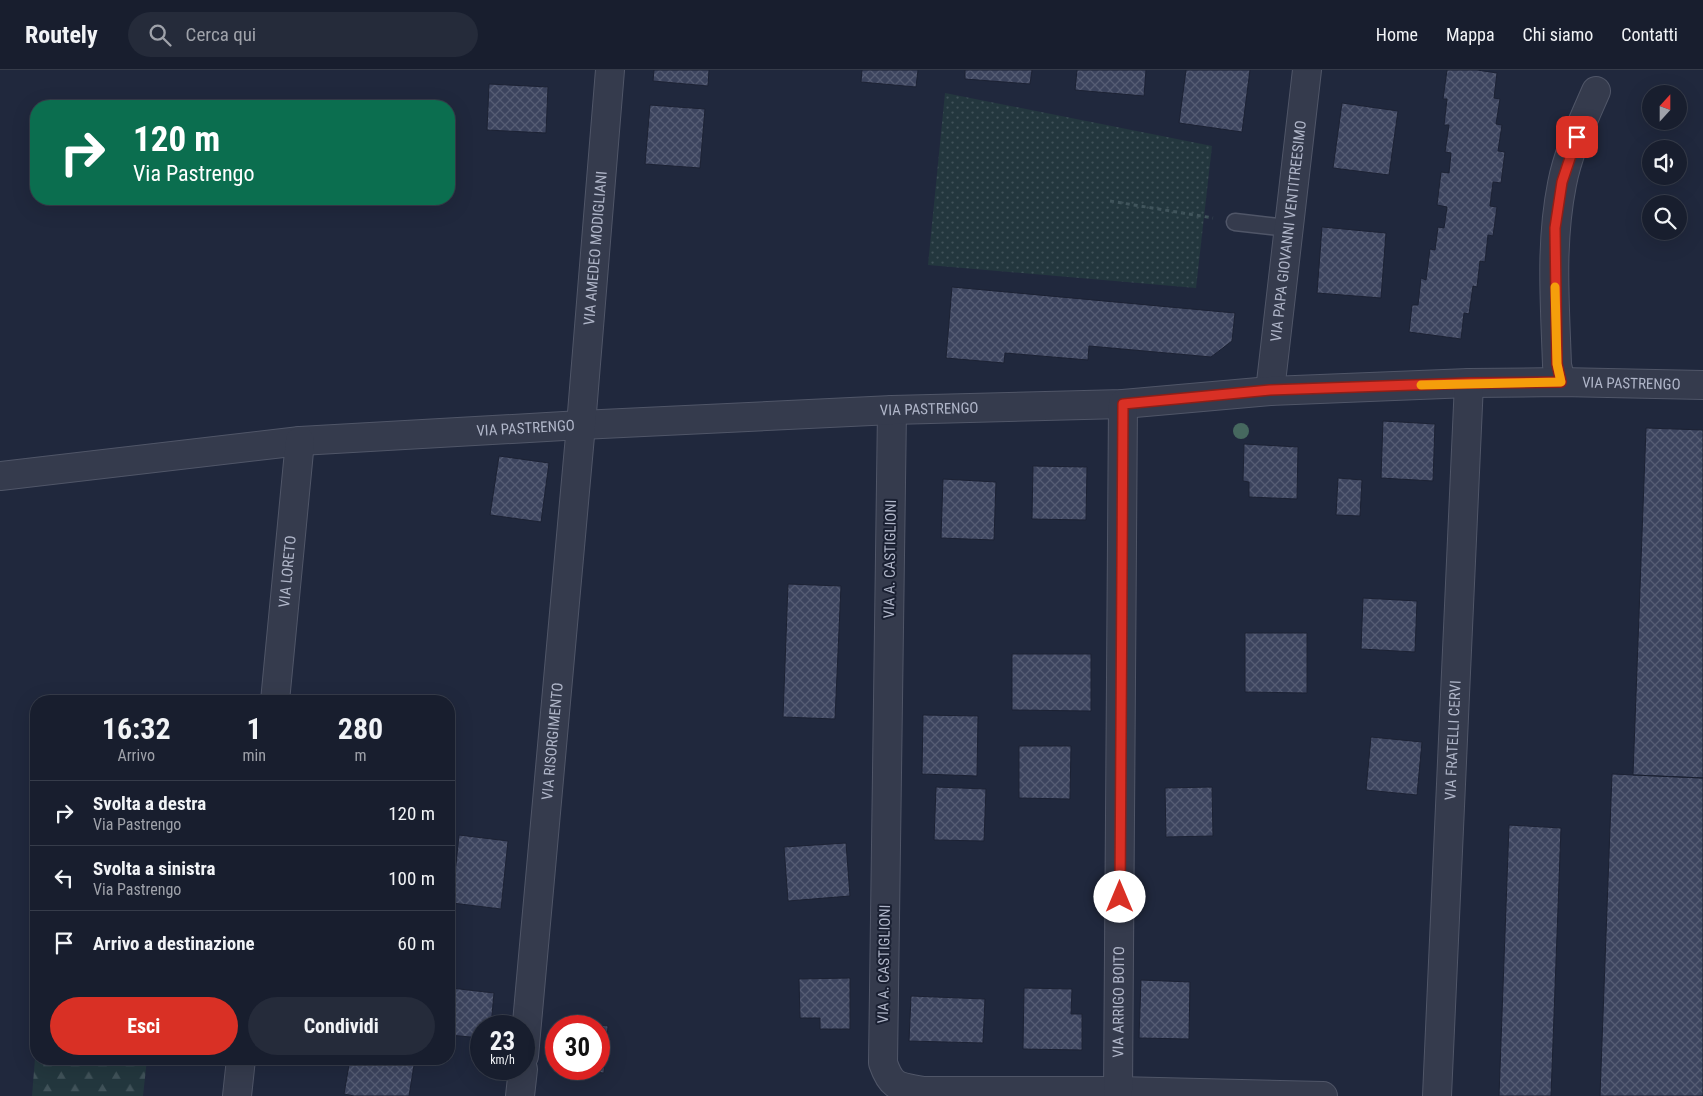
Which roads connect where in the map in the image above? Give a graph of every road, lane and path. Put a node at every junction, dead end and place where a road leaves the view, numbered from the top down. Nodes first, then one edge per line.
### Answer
1 (610, 70) edge
2 (1307, 70) edge
3 (1596, 91) dead end
4 (1110, 201) dead end
5 (1235, 222) joint
6 (1288, 228) junction
7 (1561, 382) junction
8 (1469, 383) junction
9 (1703, 385) edge
10 (1270, 390) junction
11 (1123, 404) junction
12 (892, 410) junction
13 (581, 425) junction
14 (300, 441) junction
15 (0, 476) edge
16 (276, 695) edge
17 (528, 1015) edge
18 (240, 1065) edge
19 (522, 1080) edge
20 (1118, 1091) junction
21 (237, 1096) edge
22 (520, 1096) edge
23 (1323, 1096) edge
24 (1437, 1096) edge

1 - 13 street, VIA AMEDEO MODIGLIANI
2 - 6 street, VIA PAPA GIOVANNI VENTITREESIMO
3 - 7 street, VIA PASTRENGO
4 - 5 path
5 - 6 lane
6 - 10 street, VIA PAPA GIOVANNI VENTITREESIMO
7 - 8 street, VIA PASTRENGO
7 - 9 street, VIA PASTRENGO
8 - 10 street, VIA PASTRENGO
8 - 24 street, VIA FRATELLI CERVI
10 - 11 street, VIA PASTRENGO
11 - 12 street, VIA PASTRENGO
11 - 20 street, VIA ARRIGO BOITO
12 - 13 street, VIA PASTRENGO
12 - 20 street, VIA A. CASTIGLIONI
13 - 14 street, VIA PASTRENGO
13 - 17 street, VIA RISORGIMENTO
14 - 15 street, VIA PASTRENGO
14 - 16 street, VIA LORETO
18 - 21 street
19 - 22 street
20 - 23 street, VIA A. CASTIGLIONI

